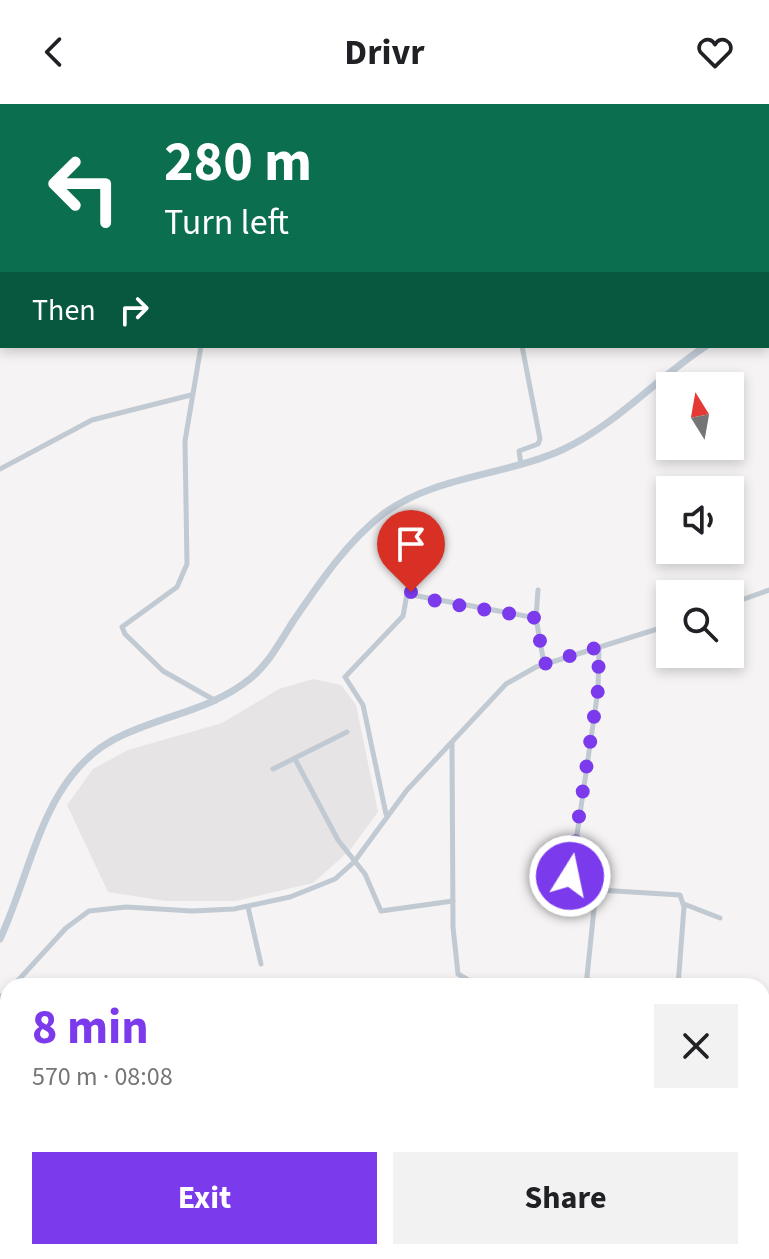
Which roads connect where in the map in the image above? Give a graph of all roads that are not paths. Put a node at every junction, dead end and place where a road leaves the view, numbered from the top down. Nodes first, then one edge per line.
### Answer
1 (201, 348) edge
2 (522, 348) edge
3 (703, 348) edge
4 (192, 395) junction
5 (521, 465) junction
6 (0, 469) edge
7 (538, 590) dead end
8 (769, 590) edge
9 (744, 599) edge
10 (536, 618) junction
11 (656, 629) edge
12 (599, 647) junction
13 (544, 664) junction
14 (217, 701) junction
15 (347, 732) dead end
16 (452, 742) junction
17 (295, 759) junction
18 (273, 769) dead end
19 (386, 815) junction
20 (354, 862) junction
21 (596, 890) junction
22 (453, 901) junction
23 (684, 904) junction
24 (248, 907) junction
25 (720, 918) dead end
26 (0, 939) edge
27 (261, 964) dead end
28 (20, 978) edge
29 (462, 978) edge
30 (587, 978) edge
31 (679, 978) edge

1 - 4 street
2 - 5 street
3 - 5 main road
4 - 6 street
4 - 14 street
5 - 14 main road
7 - 10 street
8 - 9 street
10 - 13 street
10 - 19 street
11 - 12 street
12 - 13 street
12 - 21 street
13 - 16 street
14 - 26 main road
15 - 17 street
16 - 19 street
16 - 22 street
17 - 18 street
17 - 20 street
19 - 20 street
20 - 22 street
20 - 24 street
21 - 23 street
21 - 30 street
22 - 29 street
23 - 25 street
23 - 31 street
24 - 27 street
24 - 28 street

